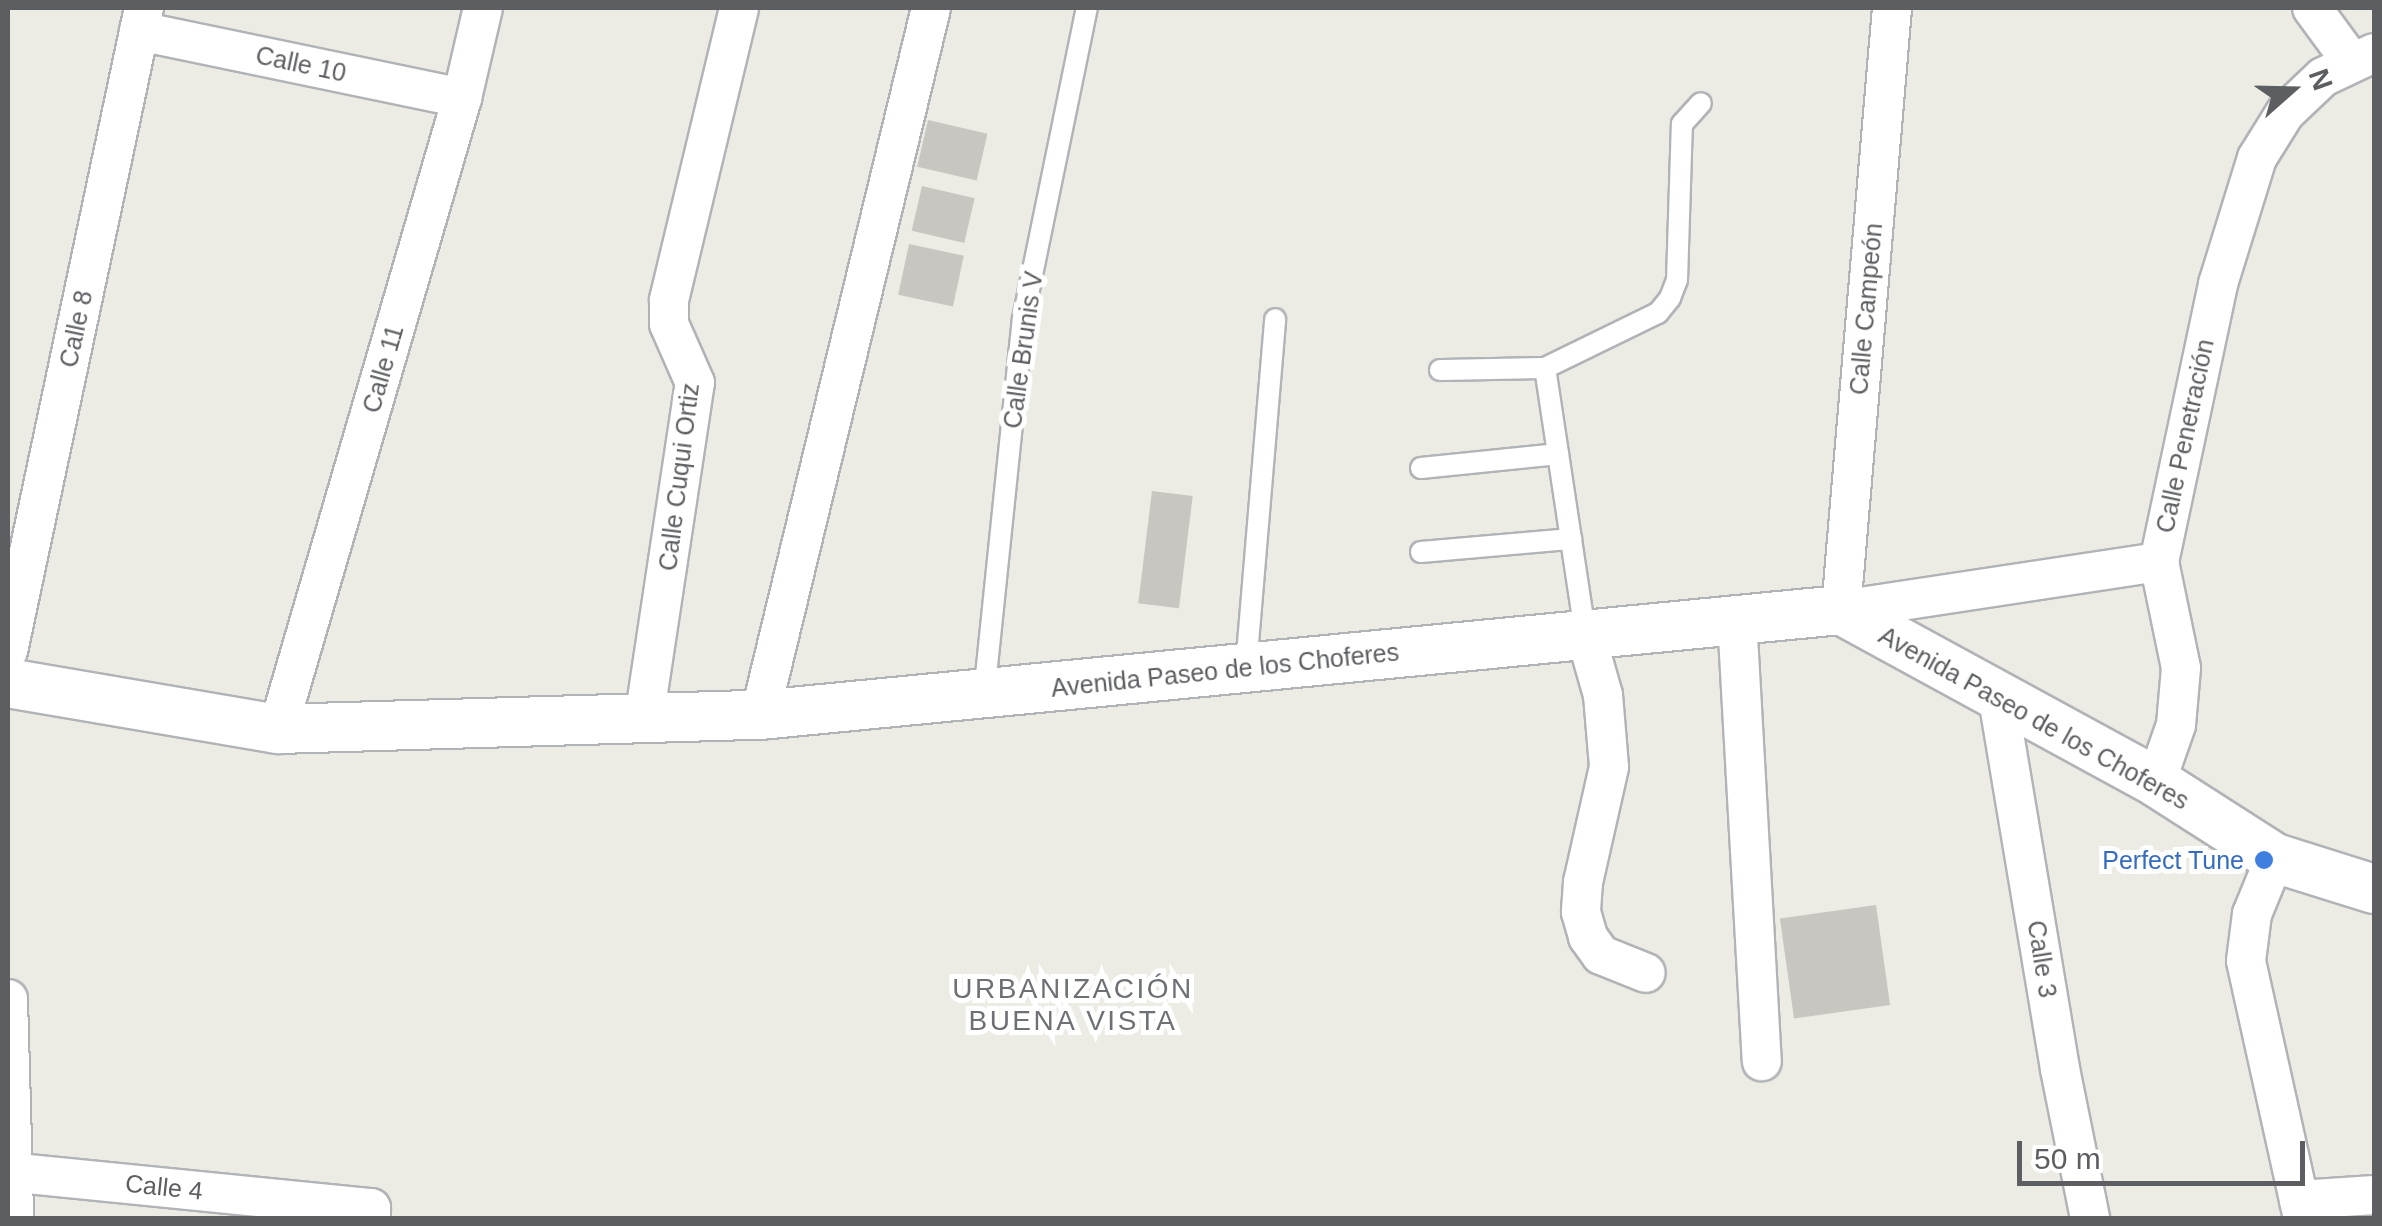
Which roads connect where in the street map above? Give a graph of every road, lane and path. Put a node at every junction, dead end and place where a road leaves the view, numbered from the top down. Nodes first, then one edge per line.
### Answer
1 (483, 8) edge
2 (739, 8) edge
3 (930, 8) edge
4 (1087, 8) edge
5 (1892, 8) edge
6 (2312, 8) edge
7 (142, 19) edge
8 (2363, 57) edge
9 (462, 98) junction
10 (1701, 102) dead end
11 (1275, 318) dead end
12 (1546, 368) junction
13 (1440, 370) dead end
14 (1558, 454) junction
15 (1420, 468) dead end
16 (1571, 539) junction
17 (1421, 552) dead end
18 (2159, 562) junction
19 (1841, 610) junction
20 (1737, 618) junction
21 (1586, 632) junction
22 (8, 651) edge
23 (1246, 667) junction
24 (8, 683) edge
25 (983, 697) junction
26 (1998, 698) junction
27 (760, 715) junction
28 (644, 718) junction
29 (278, 729) junction
30 (2156, 782) junction
31 (2275, 858) junction
32 (2374, 888) edge
33 (1646, 973) dead end
34 (8, 999) edge
35 (1762, 1061) dead end
36 (9, 1172) edge
37 (2374, 1195) edge
38 (2301, 1209) edge
39 (14, 1218) edge
40 (371, 1218) edge
41 (2090, 1218) edge

1 - 9 street, Calle 11
2 - 28 street, Calle Cuqui Ortiz
3 - 27 street
4 - 25 lane, Calle Brunis V
5 - 19 street, Calle Campeón
6 - 8 street
7 - 9 street, Calle 10
7 - 22 street, Calle 8
8 - 18 street, Calle Penetración
9 - 29 street, Calle 11
10 - 12 lane
11 - 23 lane
12 - 13 lane
12 - 14 lane
14 - 15 lane
14 - 16 lane
16 - 17 lane
16 - 21 lane
18 - 19 street, Calle Penetración
18 - 30 street
19 - 20 street, Avenida Paseo de los Choferes
19 - 26 street, Avenida Paseo de los Choferes
20 - 21 street, Avenida Paseo de los Choferes
20 - 35 street
21 - 23 street, Avenida Paseo de los Choferes
21 - 33 street
23 - 25 street, Avenida Paseo de los Choferes
24 - 29 street, Avenida Paseo de los Choferes
25 - 27 street, Avenida Paseo de los Choferes
26 - 30 street, Avenida Paseo de los Choferes
26 - 41 street, Calle 3
27 - 28 street, Avenida Paseo de los Choferes
28 - 29 street, Avenida Paseo de los Choferes
30 - 31 street, Avenida Paseo de los Choferes
31 - 32 street, Avenida Paseo de los Choferes
31 - 38 street
34 - 36 street
36 - 39 street
36 - 40 street, Calle 4
37 - 38 street

